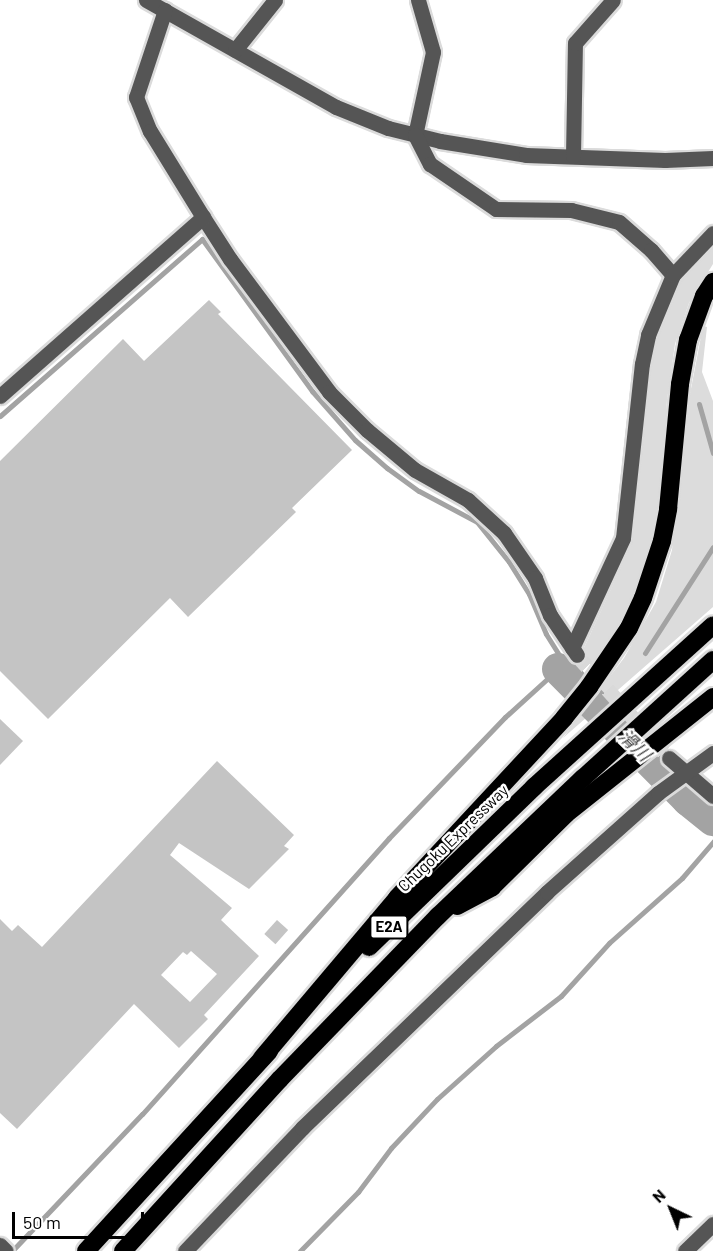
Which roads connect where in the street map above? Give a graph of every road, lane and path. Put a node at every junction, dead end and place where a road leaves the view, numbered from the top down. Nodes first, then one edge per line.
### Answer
1 (146, 0) edge
2 (179, 0) edge
3 (276, 0) edge
4 (418, 0) edge
5 (613, 0) edge
6 (165, 10) junction
7 (180, 17) junction
8 (235, 51) junction
9 (415, 135) junction
10 (573, 156) junction
11 (713, 158) edge
12 (203, 217) junction
13 (713, 233) edge
14 (673, 275) junction
15 (713, 282) edge
16 (0, 396) edge
17 (713, 625) edge
18 (713, 660) edge
19 (713, 697) edge
20 (713, 753) edge
21 (669, 758) tunnel mouth
22 (687, 772) junction
23 (713, 796) edge
24 (438, 916) junction
25 (262, 1058) junction
26 (713, 1224) edge
27 (0, 1245) edge
28 (6, 1251) edge
29 (86, 1251) edge
30 (123, 1251) edge
31 (185, 1251) edge
32 (685, 1251) edge

1 - 6 street
2 - 7 street
3 - 8 street
4 - 9 street
5 - 10 street
6 - 7 street
6 - 12 street
7 - 8 street
8 - 9 street
9 - 10 street
9 - 14 street
10 - 11 street
12 - 14 street
12 - 16 street
13 - 14 street
15 - 25 highway
17 - 25 highway, Chugoku Expressway / E2A
18 - 24 highway, E2A
19 - 24 highway
20 - 22 street
21 - 22 street
22 - 23 street
22 - 31 street
24 - 30 highway, E2A
25 - 29 highway, Chugoku Expressway / E2A
26 - 32 street
27 - 28 street

